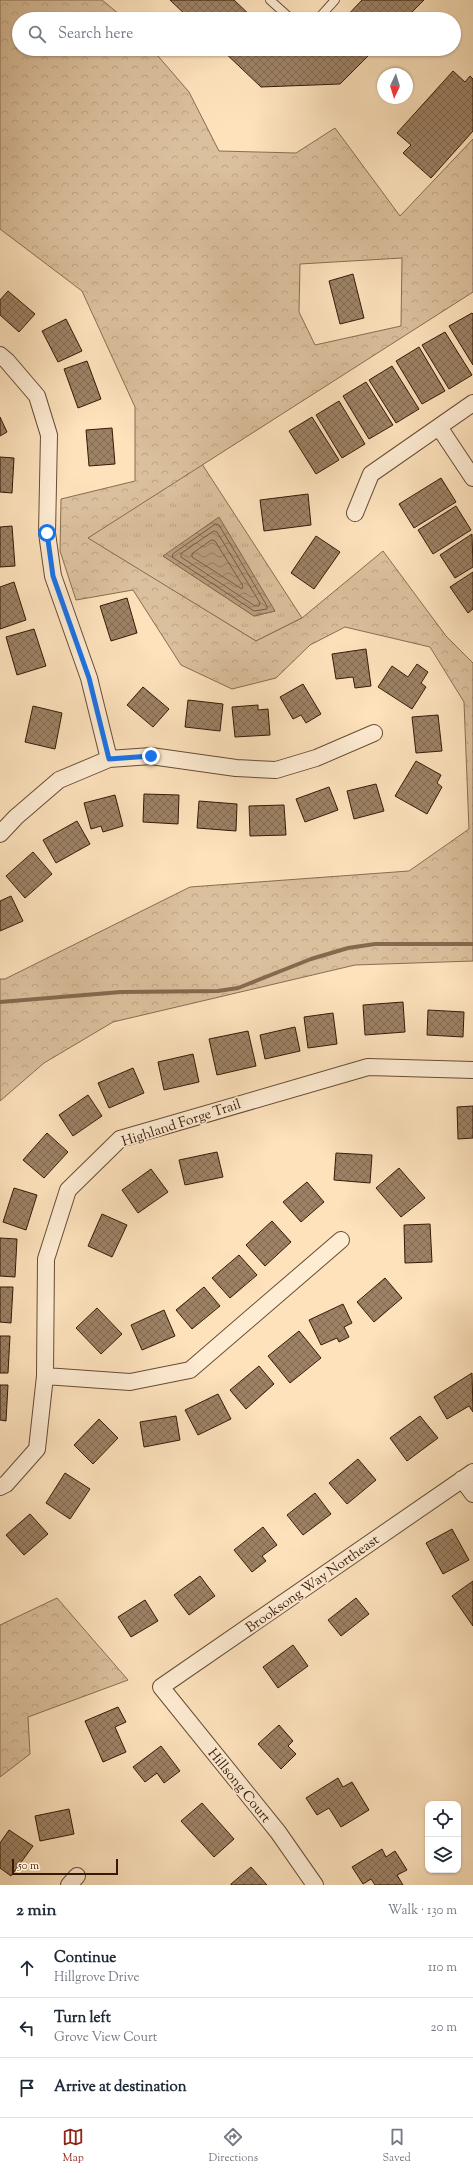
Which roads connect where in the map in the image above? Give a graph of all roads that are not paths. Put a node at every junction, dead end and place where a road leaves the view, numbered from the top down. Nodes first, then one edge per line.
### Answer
1 (270, 0) edge
2 (335, 0) edge
3 (283, 12) edge
4 (324, 12) edge
5 (0, 355) edge
6 (473, 403) edge
7 (438, 427) junction
8 (473, 478) edge
9 (354, 513) dead end
10 (374, 733) dead end
11 (109, 759) junction
12 (0, 834) edge
13 (473, 1070) edge
14 (341, 1240) dead end
15 (45, 1376) junction
16 (468, 1476) edge
17 (0, 1487) edge
18 (473, 1494) edge
19 (161, 1687) joint
20 (316, 1885) edge

1 - 3 lane
2 - 4 lane
5 - 11 street
6 - 7 street
7 - 8 street
7 - 9 street
10 - 11 street
11 - 12 street
13 - 15 street, Highland Forge Trail
14 - 15 street
15 - 17 street, Highland Forge Trail
16 - 18 street
16 - 19 street, Brooksong Way Northeast
19 - 20 street, Hillsong Court

